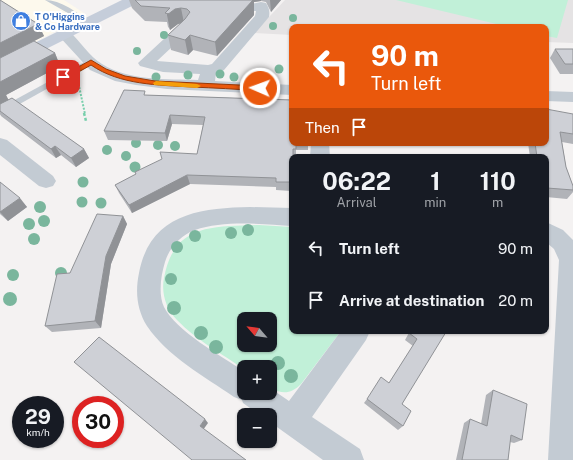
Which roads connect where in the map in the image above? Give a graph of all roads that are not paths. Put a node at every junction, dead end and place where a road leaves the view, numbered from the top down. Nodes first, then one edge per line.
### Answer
1 (48, 0) edge
2 (133, 0) edge
3 (251, 8) edge
4 (85, 24) junction
5 (184, 28) edge
6 (64, 34) junction
7 (91, 62) junction
8 (0, 66) edge
9 (209, 70) junction
10 (205, 86) junction
11 (289, 90) edge
12 (549, 96) edge
13 (573, 97) edge
14 (0, 112) edge
15 (0, 145) edge
16 (46, 181) dead end
17 (289, 217) edge
18 (549, 234) edge
19 (356, 334) edge
20 (237, 382) edge
21 (263, 400) edge
22 (292, 420) junction
23 (349, 460) edge
24 (563, 460) edge

1 - 4 lane
2 - 4 street
3 - 9 street
4 - 6 street
5 - 9 street
6 - 7 street
6 - 8 street
7 - 10 street
7 - 14 lane
9 - 10 street
10 - 11 street
12 - 13 street
15 - 16 street
17 - 20 street
18 - 24 street
19 - 22 street
21 - 22 street
22 - 23 street

